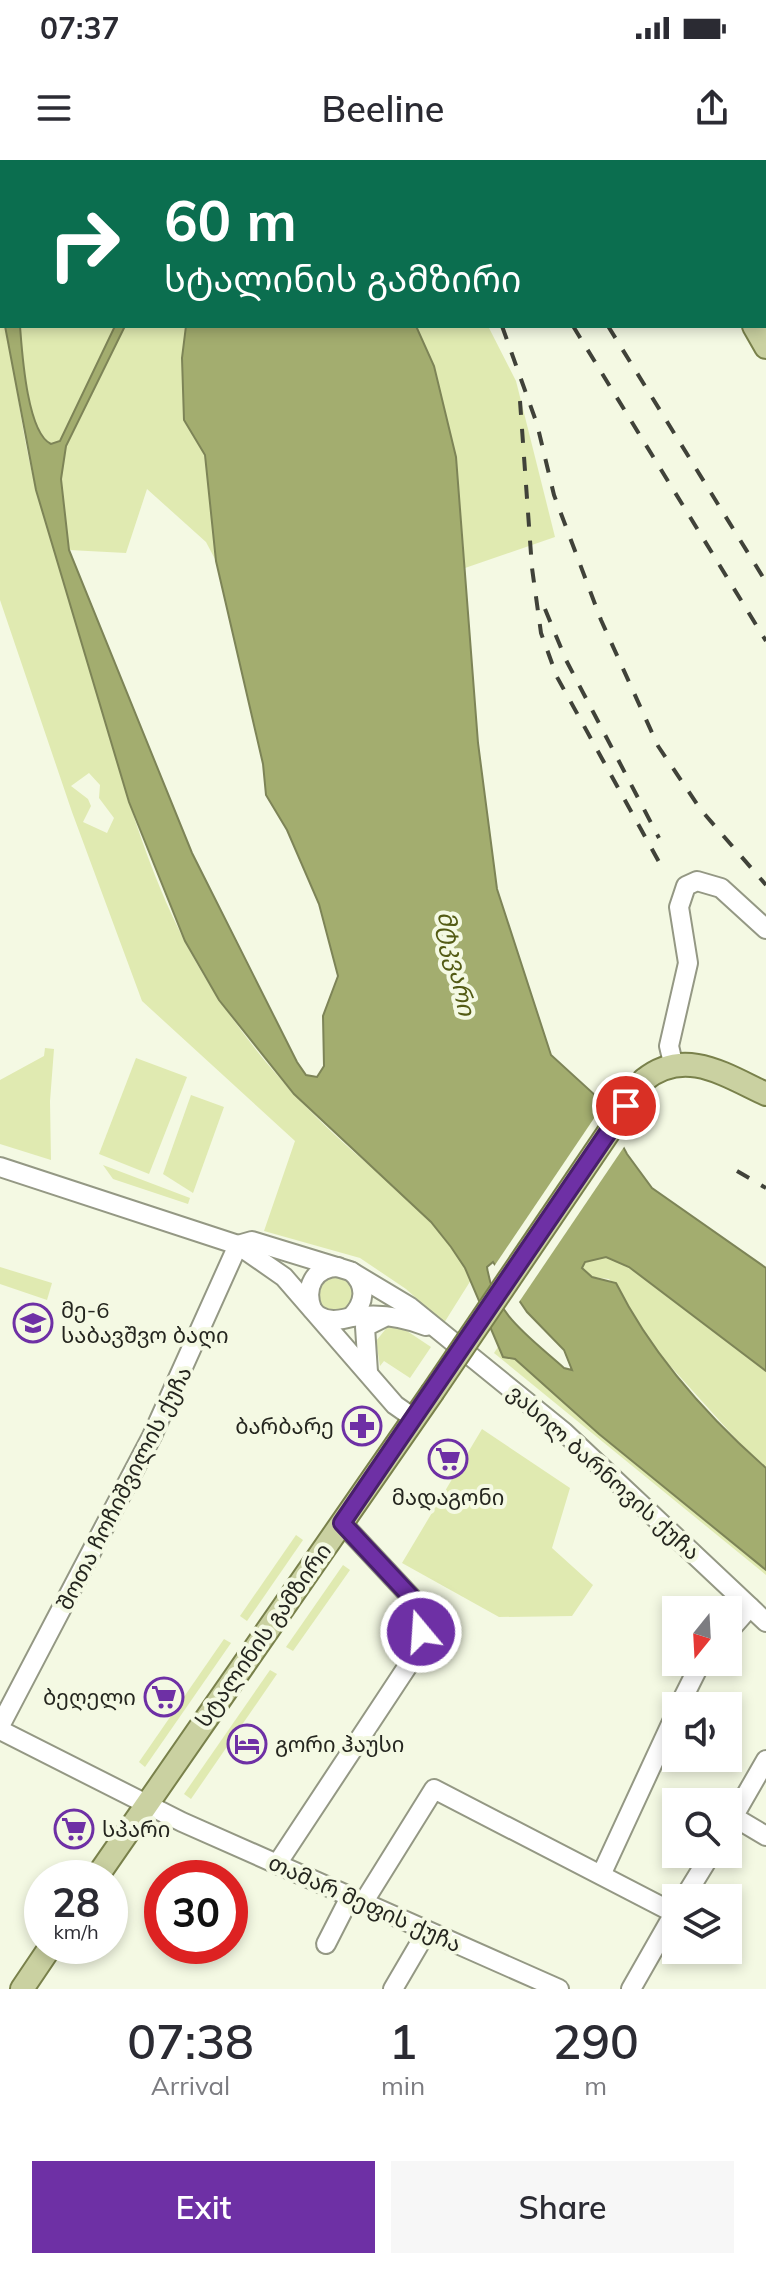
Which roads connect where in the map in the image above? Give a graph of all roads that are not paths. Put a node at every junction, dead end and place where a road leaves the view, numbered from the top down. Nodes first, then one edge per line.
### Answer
1 (755, 328) edge
2 (766, 347) edge
3 (766, 929) edge
4 (673, 1063) junction
5 (766, 1094) edge
6 (0, 1167) edge
7 (238, 1245) junction
8 (345, 1269) junction
9 (315, 1312) junction
10 (360, 1316) junction
11 (436, 1330) junction
12 (369, 1375) junction
13 (415, 1419) junction
14 (342, 1523) junction
15 (750, 1607) junction
16 (742, 1616) edge
17 (766, 1622) edge
18 (0, 1728) edge
19 (662, 1743) edge
20 (766, 1760) edge
21 (147, 1803) junction
22 (742, 1803) edge
23 (742, 1826) edge
24 (766, 1836) edge
25 (108, 1860) edge
26 (277, 1864) junction
27 (602, 1873) junction
28 (356, 1900) junction
29 (662, 1900) edge
30 (427, 1931) junction
31 (662, 1935) edge
32 (326, 1944) dead end
33 (39, 1964) edge
34 (22, 1989) edge
35 (393, 1989) edge
36 (559, 1989) edge
37 (631, 1989) edge

1 - 2 main road
3 - 4 street
4 - 5 main road
4 - 13 main road, სტალინის გამზირი, bridge
6 - 7 street
7 - 8 street, ვასილ ბარნოვის ქუჩა
7 - 9 street
7 - 18 street, შოთა ჩოჩიშვილის ქუჩა
8 - 9 street
8 - 10 street
8 - 11 street, ვასილ ბარნოვის ქუჩა
9 - 10 street
9 - 12 street
10 - 11 street, ვასილ ბარნოვის ქუჩა
10 - 12 street
11 - 15 street, ვასილ ბარნოვის ქუჩა
12 - 13 street
13 - 14 main road, სტალინის გამზირი
14 - 21 main road, სტალინის გამზირი
14 - 26 street
15 - 16 street
15 - 17 street, ვასილ ბარნოვის ქუჩა
18 - 21 street, თამარ მეფის ქუჩა
19 - 27 street
20 - 22 street
21 - 25 main road, სტალინის გამზირი
21 - 26 street, თამარ მეფის ქუჩა
23 - 24 street
26 - 28 street, თამარ მეფის ქუჩა
27 - 28 street
27 - 29 street
28 - 30 street, თამარ მეფის ქუჩა
28 - 32 street
30 - 35 street
30 - 36 street, თამარ მეფის ქუჩა
31 - 37 street
33 - 34 main road

